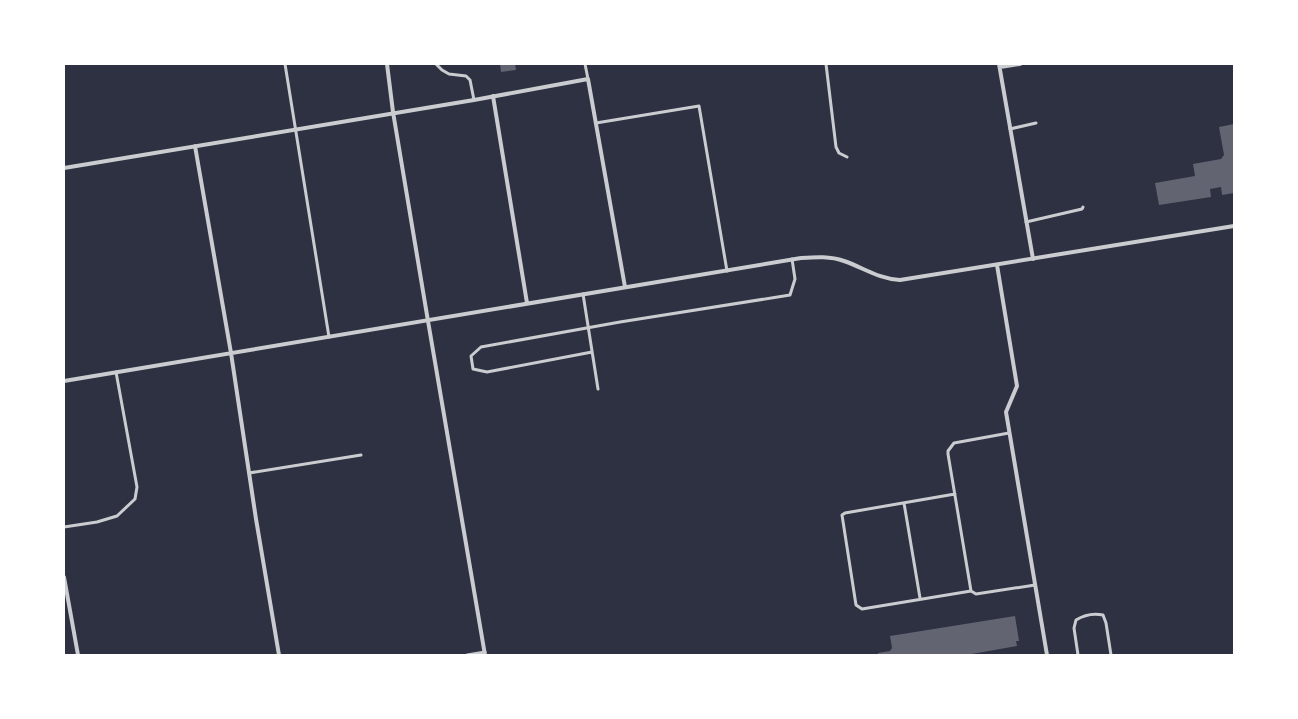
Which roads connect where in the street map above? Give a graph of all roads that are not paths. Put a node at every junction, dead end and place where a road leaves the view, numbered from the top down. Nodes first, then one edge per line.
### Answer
1 (285, 64) edge
2 (387, 64) edge
3 (436, 64) edge
4 (585, 64) edge
5 (826, 64) edge
6 (1020, 64) edge
7 (999, 66) edge
8 (588, 79) junction
9 (493, 96) junction
10 (474, 100) junction
11 (393, 112) junction
12 (596, 123) junction
13 (1036, 124) dead end
14 (1010, 128) junction
15 (295, 129) junction
16 (195, 146) junction
17 (846, 157) dead end
18 (64, 168) edge
19 (1083, 207) dead end
20 (1026, 222) junction
21 (1234, 226) edge
22 (792, 259) junction
23 (1033, 259) junction
24 (997, 264) junction
25 (727, 271) junction
26 (625, 287) junction
27 (583, 294) junction
28 (527, 303) junction
29 (428, 321) junction
30 (588, 328) junction
31 (329, 337) junction
32 (592, 352) junction
33 (231, 353) junction
34 (116, 372) junction
35 (64, 380) edge
36 (598, 389) dead end
37 (1009, 433) junction
38 (361, 455) dead end
39 (249, 473) junction
40 (955, 494) junction
41 (904, 503) junction
42 (64, 527) edge
43 (64, 578) edge
44 (1035, 585) junction
45 (971, 591) junction
46 (920, 598) junction
47 (485, 654) edge
48 (78, 655) edge
49 (279, 655) edge
50 (468, 655) edge
51 (1046, 655) edge
52 (1078, 655) edge
53 (1111, 655) edge

1 - 15 lane
2 - 11 street
3 - 10 lane
4 - 8 lane
5 - 17 lane
6 - 7 street
7 - 14 street
8 - 9 street
8 - 12 street
9 - 10 street
9 - 28 street
10 - 11 street
11 - 15 street
11 - 29 street
12 - 25 lane
12 - 26 street
13 - 14 lane
14 - 20 street
15 - 16 street
15 - 31 lane
16 - 18 street
16 - 33 street
19 - 20 lane
20 - 23 street
21 - 23 street
22 - 24 street
22 - 25 street
22 - 30 lane
23 - 24 street
24 - 37 street
25 - 26 street
26 - 27 street
27 - 28 street
27 - 30 lane
28 - 29 street
29 - 31 street
29 - 47 street
30 - 32 lane
30 - 32 lane
31 - 33 street
32 - 36 lane
33 - 34 street
33 - 39 street
34 - 35 street
34 - 42 lane
37 - 40 lane
37 - 44 street
38 - 39 lane
39 - 49 street
40 - 41 lane
40 - 45 lane
41 - 46 lane
41 - 46 lane
43 - 48 street
44 - 45 lane
44 - 51 street
45 - 46 lane
47 - 50 lane
52 - 53 lane

